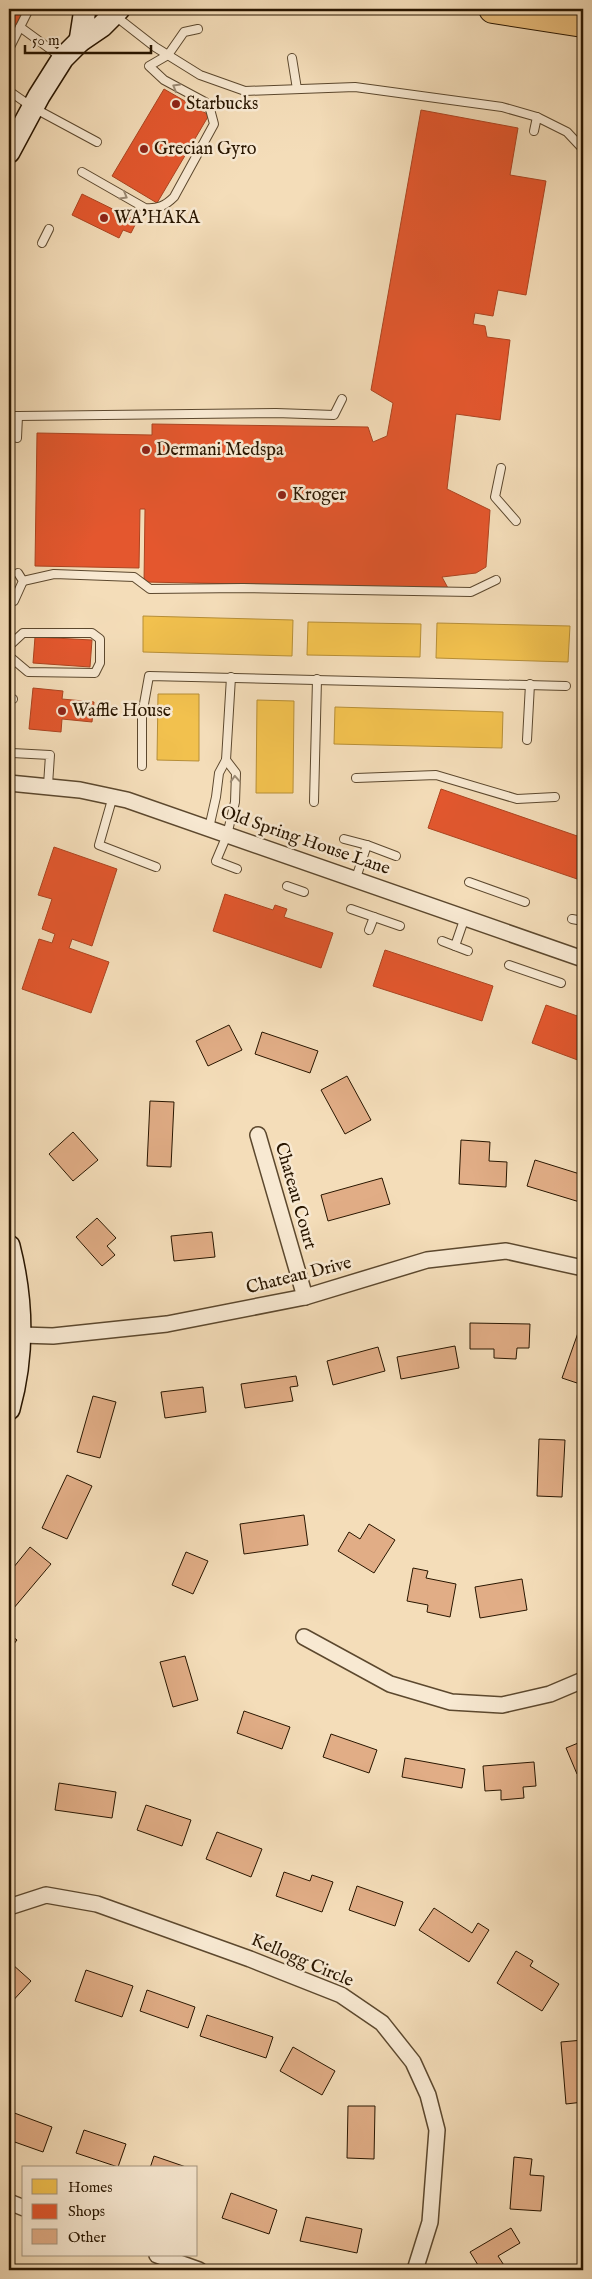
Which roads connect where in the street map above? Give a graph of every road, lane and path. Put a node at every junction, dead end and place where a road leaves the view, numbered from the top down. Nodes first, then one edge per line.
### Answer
1 (29, 9) edge
2 (85, 9) edge
3 (493, 9) edge
4 (116, 12) edge
5 (583, 23) edge
6 (20, 27) junction
7 (198, 29) dead end
8 (80, 41) junction
9 (9, 49) edge
10 (168, 55) junction
11 (63, 58) junction
12 (292, 58) dead end
13 (297, 89) junction
14 (9, 91) edge
15 (32, 107) junction
16 (537, 117) junction
17 (534, 131) dead end
18 (97, 142) dead end
19 (583, 149) edge
20 (9, 152) edge
21 (82, 172) dead end
22 (50, 229) dead end
23 (42, 242) dead end
24 (342, 399) dead end
25 (9, 416) edge
26 (18, 416) junction
27 (17, 438) dead end
28 (501, 468) dead end
29 (516, 521) dead end
30 (496, 580) dead end
31 (9, 602) edge
32 (9, 646) edge
33 (9, 656) edge
34 (230, 677) junction
35 (316, 678) junction
36 (530, 684) junction
37 (566, 686) dead end
38 (527, 740) dead end
39 (12, 753) dead end
40 (226, 760) junction
41 (142, 766) dead end
42 (356, 778) dead end
43 (9, 783) edge
44 (48, 786) junction
45 (113, 796) junction
46 (555, 797) dead end
47 (314, 802) dead end
48 (208, 828) junction
49 (227, 835) junction
50 (344, 839) dead end
51 (366, 845) junction
52 (396, 856) dead end
53 (156, 867) dead end
54 (237, 869) dead end
55 (356, 878) junction
56 (469, 882) dead end
57 (287, 886) dead end
58 (304, 892) dead end
59 (525, 902) dead end
60 (351, 909) dead end
61 (374, 917) junction
62 (465, 917) junction
63 (572, 918) dead end
64 (583, 921) edge
65 (400, 926) dead end
66 (369, 930) dead end
67 (442, 941) dead end
68 (455, 946) junction
69 (468, 951) dead end
70 (583, 958) edge
71 (509, 965) dead end
72 (561, 982) dead end
73 (258, 1135) dead end
74 (9, 1246) edge
75 (583, 1268) edge
76 (305, 1296) junction
77 (21, 1335) junction
78 (9, 1409) edge
79 (304, 1637) dead end
80 (583, 1680) edge
81 (9, 1907) edge
82 (9, 2202) edge
83 (22, 2207) edge
84 (160, 2256) edge
85 (199, 2270) edge
86 (415, 2270) edge

1 - 6 lane
2 - 8 street
3 - 5 highway
4 - 8 street
4 - 10 lane
6 - 9 lane
6 - 11 lane
7 - 10 lane
8 - 11 street
10 - 13 lane
21 -> 10 lane
11 - 15 street
12 - 13 lane
13 - 16 lane
14 - 15 lane
15 - 18 lane
15 - 20 street
16 - 17 lane
16 - 19 lane
22 - 23 lane
24 - 26 lane
25 - 26 lane
26 - 27 lane
28 - 29 lane
30 - 31 lane
32 - 33 lane
34 - 35 lane
34 - 40 lane
34 - 41 lane
35 - 36 lane
35 - 47 lane
36 - 37 lane
36 - 38 lane
39 - 44 lane
40 - 48 lane
49 -> 40 lane
42 - 46 lane
43 - 44 street, Old Spring House Lane
44 - 45 street, Old Spring House Lane
45 - 48 street, Old Spring House Lane
45 - 53 lane
48 - 49 street, Old Spring House Lane
49 - 54 lane
49 - 55 street, Old Spring House Lane
50 - 51 lane
51 - 52 lane
51 - 55 lane
55 - 62 street, Old Spring House Lane
56 - 59 lane
57 - 58 lane
60 - 61 lane
61 - 65 lane
61 - 66 lane
62 - 68 lane
62 - 70 street, Old Spring House Lane
63 - 64 lane
67 - 68 lane
68 - 69 lane
71 - 72 lane
73 - 76 street, Chateau Court
74 - 77 street
75 - 76 street, Chateau Drive
76 - 77 street, Chateau Drive
77 - 78 street
79 - 80 street
81 - 86 street, Kellogg Circle
82 - 83 street
84 - 85 street

